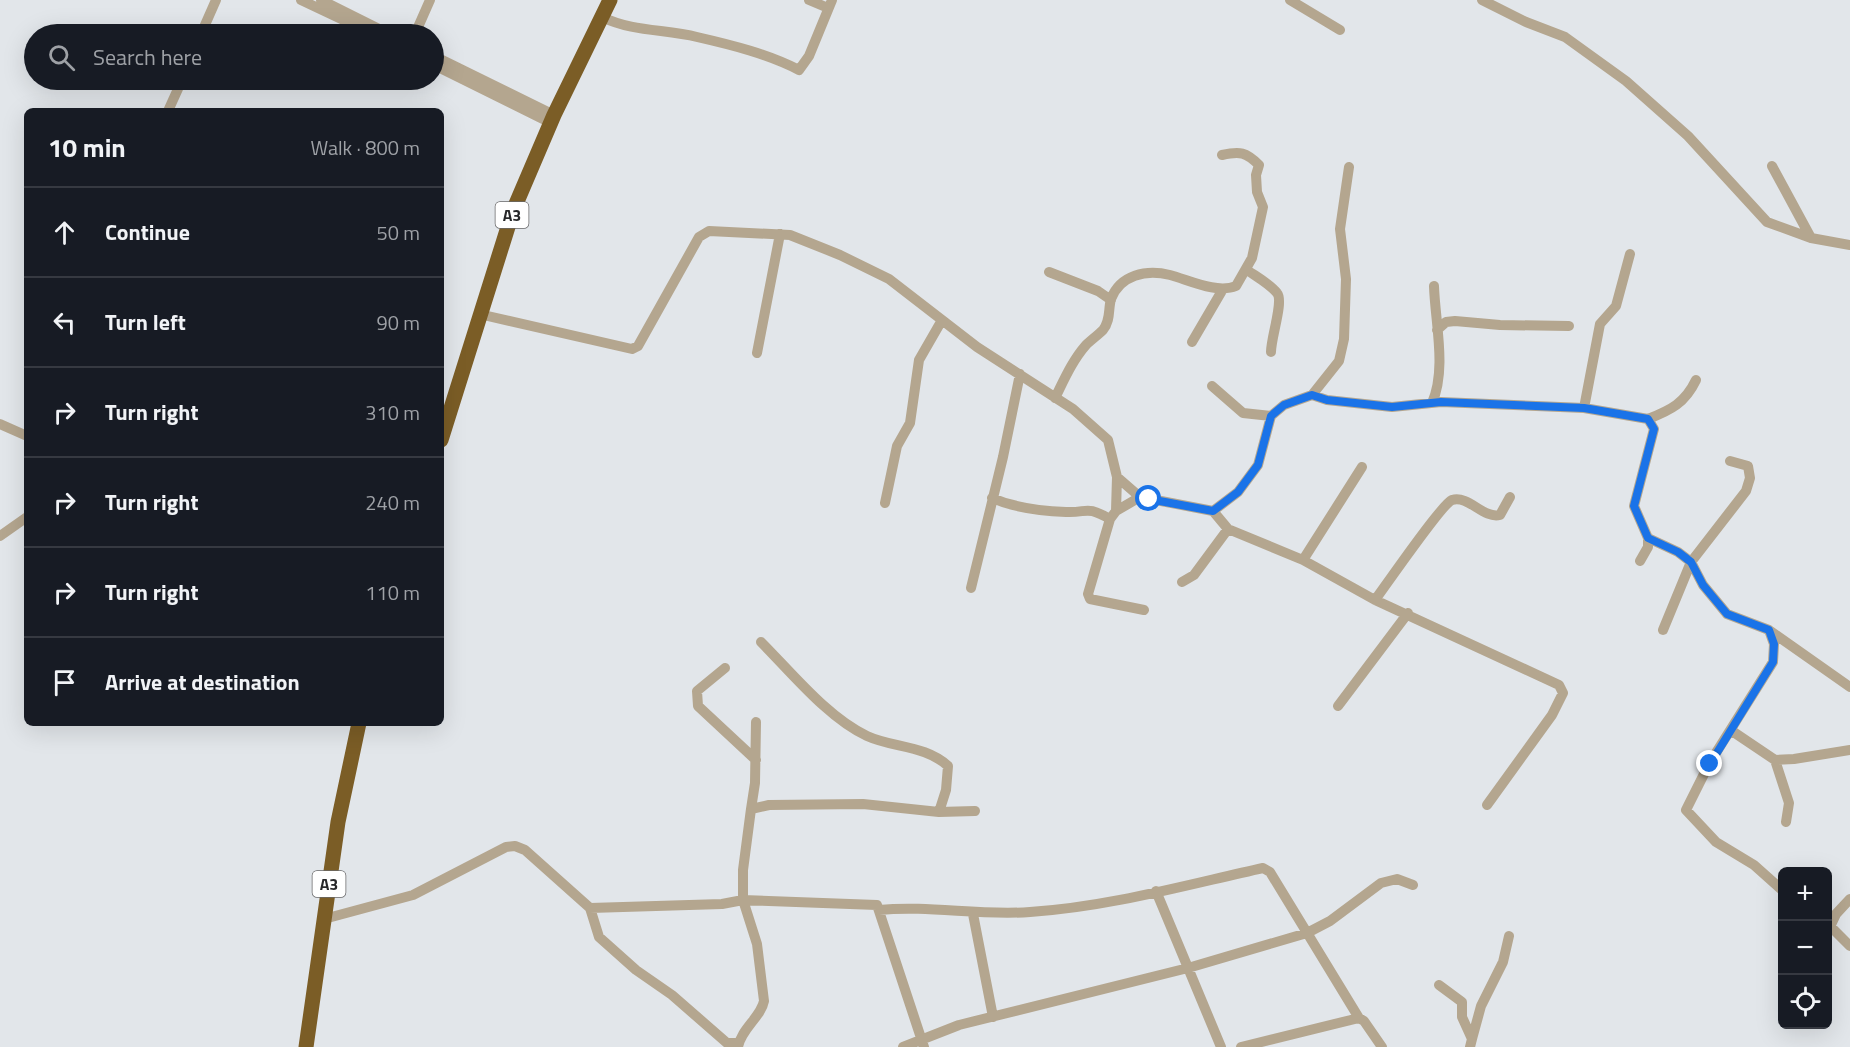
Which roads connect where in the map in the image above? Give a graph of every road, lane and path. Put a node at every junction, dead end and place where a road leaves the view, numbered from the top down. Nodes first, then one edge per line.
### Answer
1 (216, 0) edge
2 (302, 0) edge
3 (321, 0) edge
4 (430, 0) edge
5 (610, 0) edge
6 (809, 0) edge
7 (1290, 0) edge
8 (1482, 0) edge
9 (830, 4) edge
10 (602, 17) junction
11 (205, 24) edge
12 (352, 24) edge
13 (369, 24) edge
14 (419, 24) edge
15 (1340, 30) dead end
16 (444, 61) edge
17 (444, 70) edge
18 (177, 90) edge
19 (169, 108) edge
20 (553, 119) junction
21 (1222, 155) dead end
22 (1772, 166) dead end
23 (1349, 167) dead end
24 (780, 234) junction
25 (1811, 238) junction
26 (1850, 245) edge
27 (1630, 254) dead end
28 (1247, 270) junction
29 (1049, 272) dead end
30 (1434, 286) dead end
31 (1223, 289) junction
32 (1111, 300) junction
33 (479, 314) junction
34 (942, 320) junction
35 (1569, 326) dead end
36 (1437, 330) junction
37 (1192, 342) dead end
38 (1271, 352) dead end
39 (757, 353) dead end
40 (1020, 374) junction
41 (1696, 381) dead end
42 (1212, 386) dead end
43 (1312, 395) junction
44 (1055, 398) junction
45 (1432, 403) junction
46 (1584, 408) junction
47 (1271, 416) junction
48 (1648, 419) junction
49 (0, 424) edge
50 (444, 430) edge
51 (24, 434) edge
52 (1730, 461) dead end
53 (1362, 467) dead end
54 (1117, 477) junction
55 (1140, 497) junction
56 (1510, 497) dead end
57 (992, 498) junction
58 (885, 503) dead end
59 (1213, 511) junction
60 (1113, 515) junction
61 (24, 519) edge
62 (1228, 529) junction
63 (0, 536) edge
64 (1648, 538) junction
65 (1303, 560) junction
66 (1640, 561) dead end
67 (1691, 562) junction
68 (1182, 582) dead end
69 (971, 588) dead end
70 (1375, 600) junction
71 (1144, 610) dead end
72 (1408, 613) junction
73 (1663, 630) dead end
74 (1769, 630) junction
75 (761, 642) dead end
76 (725, 668) dead end
77 (1850, 687) edge
78 (1338, 706) dead end
79 (756, 723) dead end
80 (358, 726) edge
81 (1732, 731) junction
82 (1850, 750) edge
83 (756, 760) junction
84 (1774, 760) junction
85 (1487, 805) dead end
86 (751, 809) junction
87 (975, 811) dead end
88 (939, 812) junction
89 (1786, 822) dead end
90 (1413, 885) dead end
91 (1778, 886) edge
92 (1156, 891) junction
93 (1850, 899) edge
94 (743, 900) junction
95 (590, 908) junction
96 (879, 910) junction
97 (972, 914) junction
98 (324, 919) junction
99 (1832, 921) edge
100 (1832, 930) edge
101 (1307, 933) junction
102 (1509, 936) dead end
103 (1850, 946) edge
104 (1188, 968) junction
105 (1439, 985) dead end
106 (1462, 1002) junction
107 (1481, 1006) junction
108 (993, 1017) junction
109 (1359, 1018) junction
110 (923, 1043) edge
111 (1471, 1043) edge
112 (738, 1045) edge
113 (306, 1047) edge
114 (903, 1047) edge
115 (1221, 1047) edge
116 (1241, 1047) edge
117 (1382, 1047) edge

1 - 11 street
2 - 12 street
3 - 13 street
4 - 14 street
5 - 10 highway, A3
6 - 9 street
7 - 15 street
8 - 25 street
9 - 10 street
10 - 20 highway, A3
16 - 20 street
17 - 20 street
18 - 19 street
20 - 33 highway, A3
21 - 28 street
22 - 25 street
23 - 43 street
24 - 33 street
24 - 34 street
24 - 39 street
25 - 26 street
27 - 46 street
28 - 31 street
28 - 38 street
29 - 32 street
30 - 36 street
31 - 32 street
31 - 37 street
32 - 44 street
33 - 50 highway, A3
34 - 40 street
34 - 58 street
35 - 36 street
36 - 45 street
40 - 44 street
40 - 57 street
41 - 48 street
42 - 47 street
43 - 45 street
43 - 47 street
44 - 54 street
45 - 46 street
46 - 48 street
47 - 59 street
48 - 64 street
49 - 51 street
52 - 67 street
53 - 65 street
54 - 55 street
54 - 60 street
55 - 59 street
55 - 60 street
56 - 70 street
57 - 60 street
57 - 69 street
59 - 62 street
60 - 71 street
61 - 63 street
62 - 65 street
62 - 68 street
64 - 66 street
64 - 67 street
65 - 70 street
67 - 73 street
67 - 74 street
70 - 72 street
72 - 78 street
72 - 85 street
74 - 77 street
74 - 81 street
75 - 88 street
76 - 83 street
79 - 83 street
80 - 98 highway, A3
81 - 84 street
81 - 91 street
82 - 84 street
83 - 86 street
84 - 89 street
86 - 88 street
86 - 94 street
87 - 88 street
90 - 101 street
92 - 97 street
92 - 101 street
92 - 104 street
93 - 99 street
94 - 95 street
94 - 96 street
94 - 112 street
95 - 98 street
95 - 112 street
96 - 97 street
96 - 110 street
97 - 108 street
98 - 113 highway, A3
100 - 103 street
101 - 104 street
101 - 109 street
102 - 107 street
104 - 108 street
104 - 115 street
105 - 106 street
106 - 107 street
106 - 111 street
107 - 111 street
108 - 110 street
109 - 116 street
109 - 117 street
110 - 114 street

